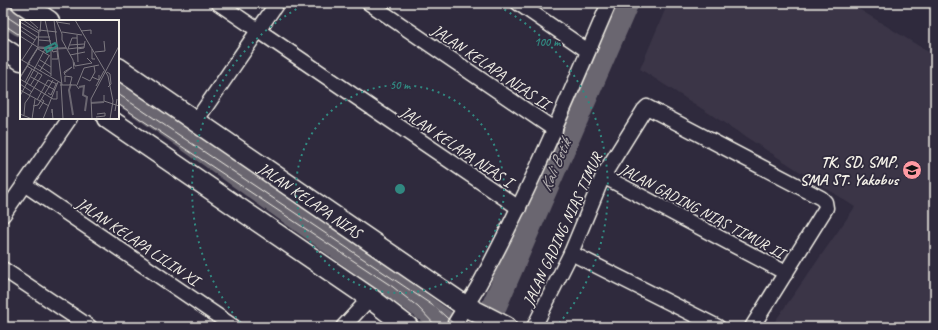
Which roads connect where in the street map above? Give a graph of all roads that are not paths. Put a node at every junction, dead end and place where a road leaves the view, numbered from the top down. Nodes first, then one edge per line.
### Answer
1 (22, 3) edge
2 (218, 3) edge
3 (277, 3) edge
4 (369, 3) edge
5 (518, 3) edge
6 (609, 3) edge
7 (48, 20) edge
8 (258, 30) junction
9 (3, 48) edge
10 (588, 51) junction
11 (20, 59) edge
12 (119, 69) edge
13 (69, 119) edge
14 (108, 119) edge
15 (196, 121) junction
16 (555, 130) junction
17 (602, 176) junction
18 (24, 184) junction
19 (519, 208) junction
20 (3, 215) edge
21 (571, 253) junction
22 (3, 269) edge
23 (786, 273) junction
24 (370, 298) junction
25 (469, 310) junction
26 (505, 326) edge
27 (90, 327) edge
28 (234, 327) edge
29 (343, 327) edge
30 (408, 327) edge
31 (453, 327) edge
32 (534, 327) edge
33 (718, 327) edge
34 (752, 327) edge

1 - 7 street
2 - 8 street, JALAN KELAPA NIAS I
3 - 8 street
4 - 16 street, JALAN KELAPA NIAS II
5 - 10 street
6 - 10 street
8 - 15 street
8 - 19 street, JALAN KELAPA NIAS I
9 - 11 street
10 - 16 street
12 - 15 street, JALAN KELAPA NIAS
13 - 18 street
14 - 24 street
15 - 25 street, JALAN KELAPA NIAS
16 - 19 street
17 - 21 street, JALAN GADING NIAS TIMUR
17 - 23 street, JALAN GADING NIAS TIMUR II
17 - 23 street, JALAN GADING NIAS TIMUR
18 - 20 street
18 - 28 street, JALAN KELAPA LILIN XI
19 - 25 street
21 - 32 street, JALAN GADING NIAS TIMUR
21 - 33 street
22 - 27 street
23 - 34 street
24 - 29 street
24 - 30 street
25 - 26 street, JALAN KELAPA NIAS
25 - 31 street

